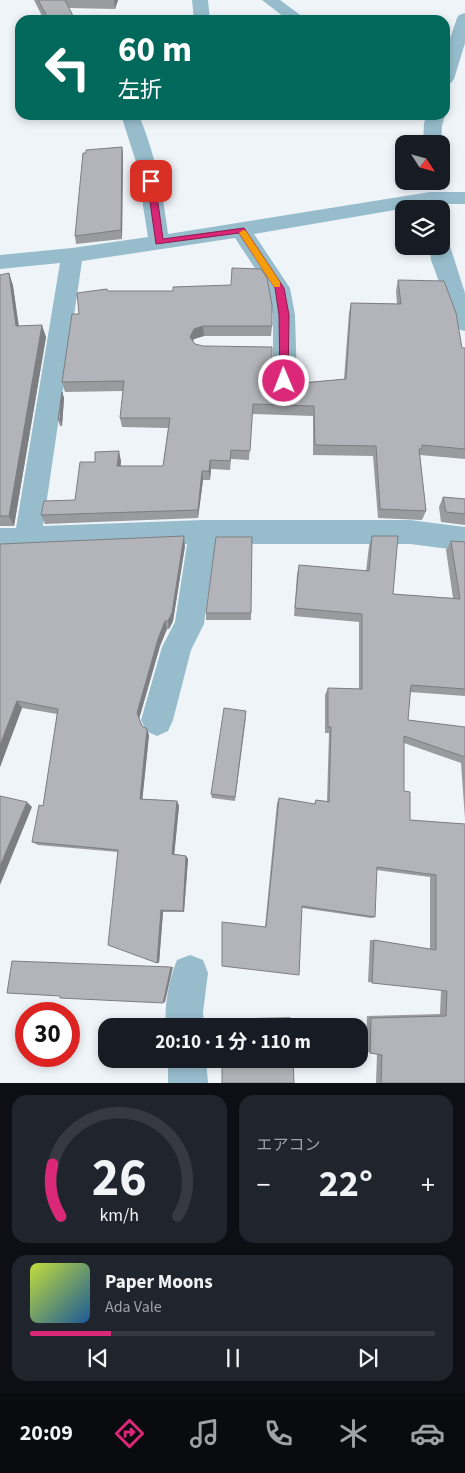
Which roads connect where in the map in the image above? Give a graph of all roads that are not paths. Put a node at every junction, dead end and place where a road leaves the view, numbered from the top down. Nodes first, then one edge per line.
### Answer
1 (200, 0) edge
2 (270, 0) edge
3 (202, 15) edge
4 (292, 15) edge
5 (465, 18) edge
6 (450, 64) edge
7 (132, 120) edge
8 (433, 120) edge
9 (432, 135) edge
10 (431, 196) edge
11 (465, 198) edge
12 (241, 230) junction
13 (159, 242) junction
14 (72, 255) junction
15 (441, 255) edge
16 (0, 262) edge
17 (465, 323) edge
18 (284, 381) dead end
19 (203, 532) junction
20 (28, 538) junction
21 (465, 539) edge
22 (0, 540) edge
23 (157, 720) dead end
24 (190, 973) dead end
25 (184, 1018) edge
26 (187, 1068) edge
27 (188, 1083) edge

1 - 3 street
2 - 4 street
5 - 6 street
7 - 13 street
8 - 9 street
10 - 11 street
10 - 12 street
12 - 13 street
12 - 18 street
13 - 14 street
14 - 16 street
14 - 20 street
15 - 17 street
19 - 20 street
19 - 21 street
19 - 23 street
20 - 22 street
24 - 25 street
26 - 27 street

